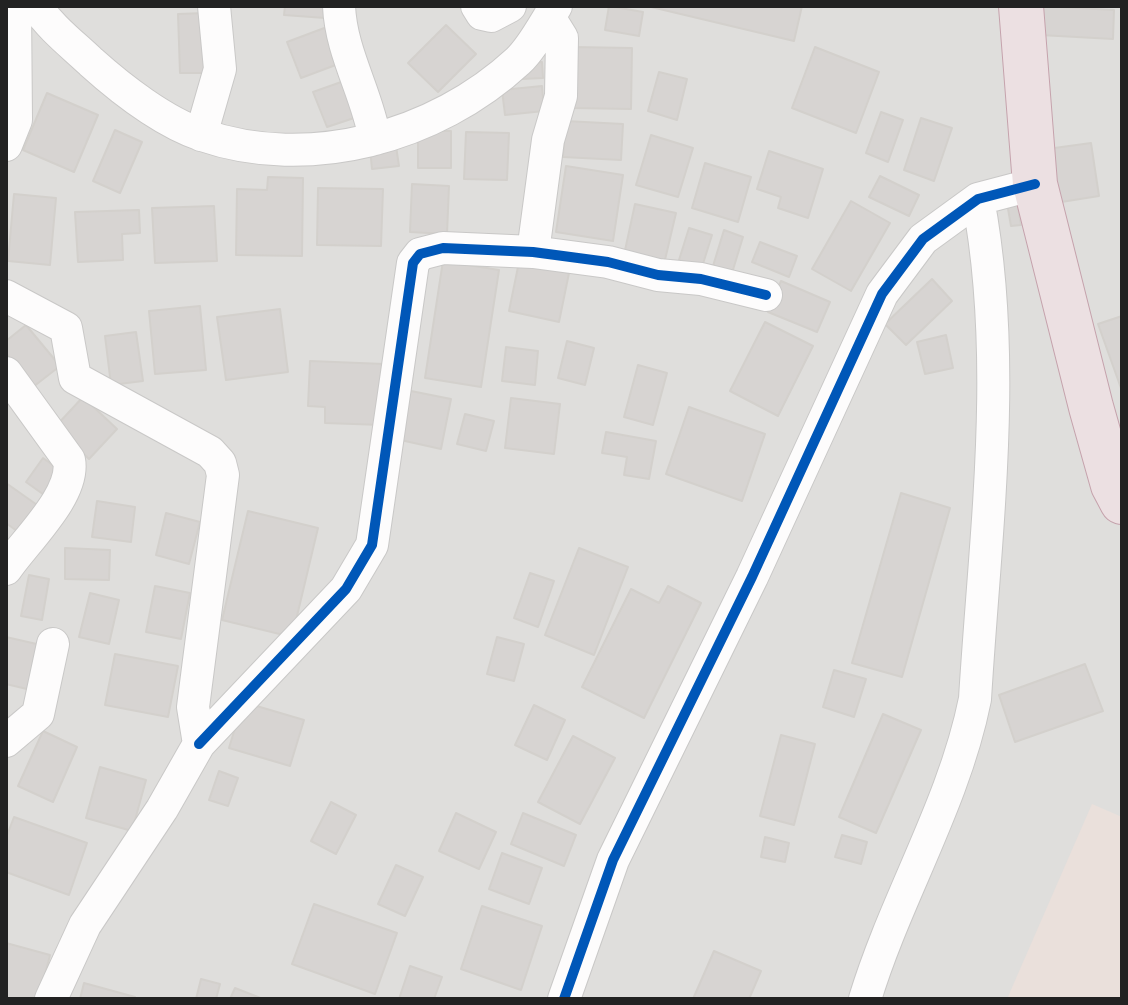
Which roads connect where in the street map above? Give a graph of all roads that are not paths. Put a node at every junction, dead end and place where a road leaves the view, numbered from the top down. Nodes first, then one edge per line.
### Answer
1 (214, 6) edge
2 (339, 6) edge
3 (477, 6) edge
4 (510, 6) edge
5 (1021, 6) edge
6 (552, 11) edge
7 (18, 14) edge
8 (201, 135) junction
9 (375, 139) junction
10 (6, 145) edge
11 (1035, 184) junction
12 (978, 199) junction
13 (533, 252) junction
14 (766, 295) dead end
15 (6, 296) edge
16 (6, 373) edge
17 (1122, 502) edge
18 (6, 569) edge
19 (53, 644) dead end
20 (6, 741) edge
21 (199, 744) junction
22 (51, 999) edge
23 (564, 999) edge
24 (865, 999) edge

1 - 8 street
2 - 9 street
3 - 4 street
5 - 11 highway
6 - 9 street
6 - 13 street
7 - 8 street
7 - 10 street
8 - 9 street
11 - 12 street
11 - 17 highway
12 - 23 street
12 - 24 street
13 - 14 street
13 - 21 street
15 - 21 street
16 - 18 street
19 - 20 street
21 - 22 street

